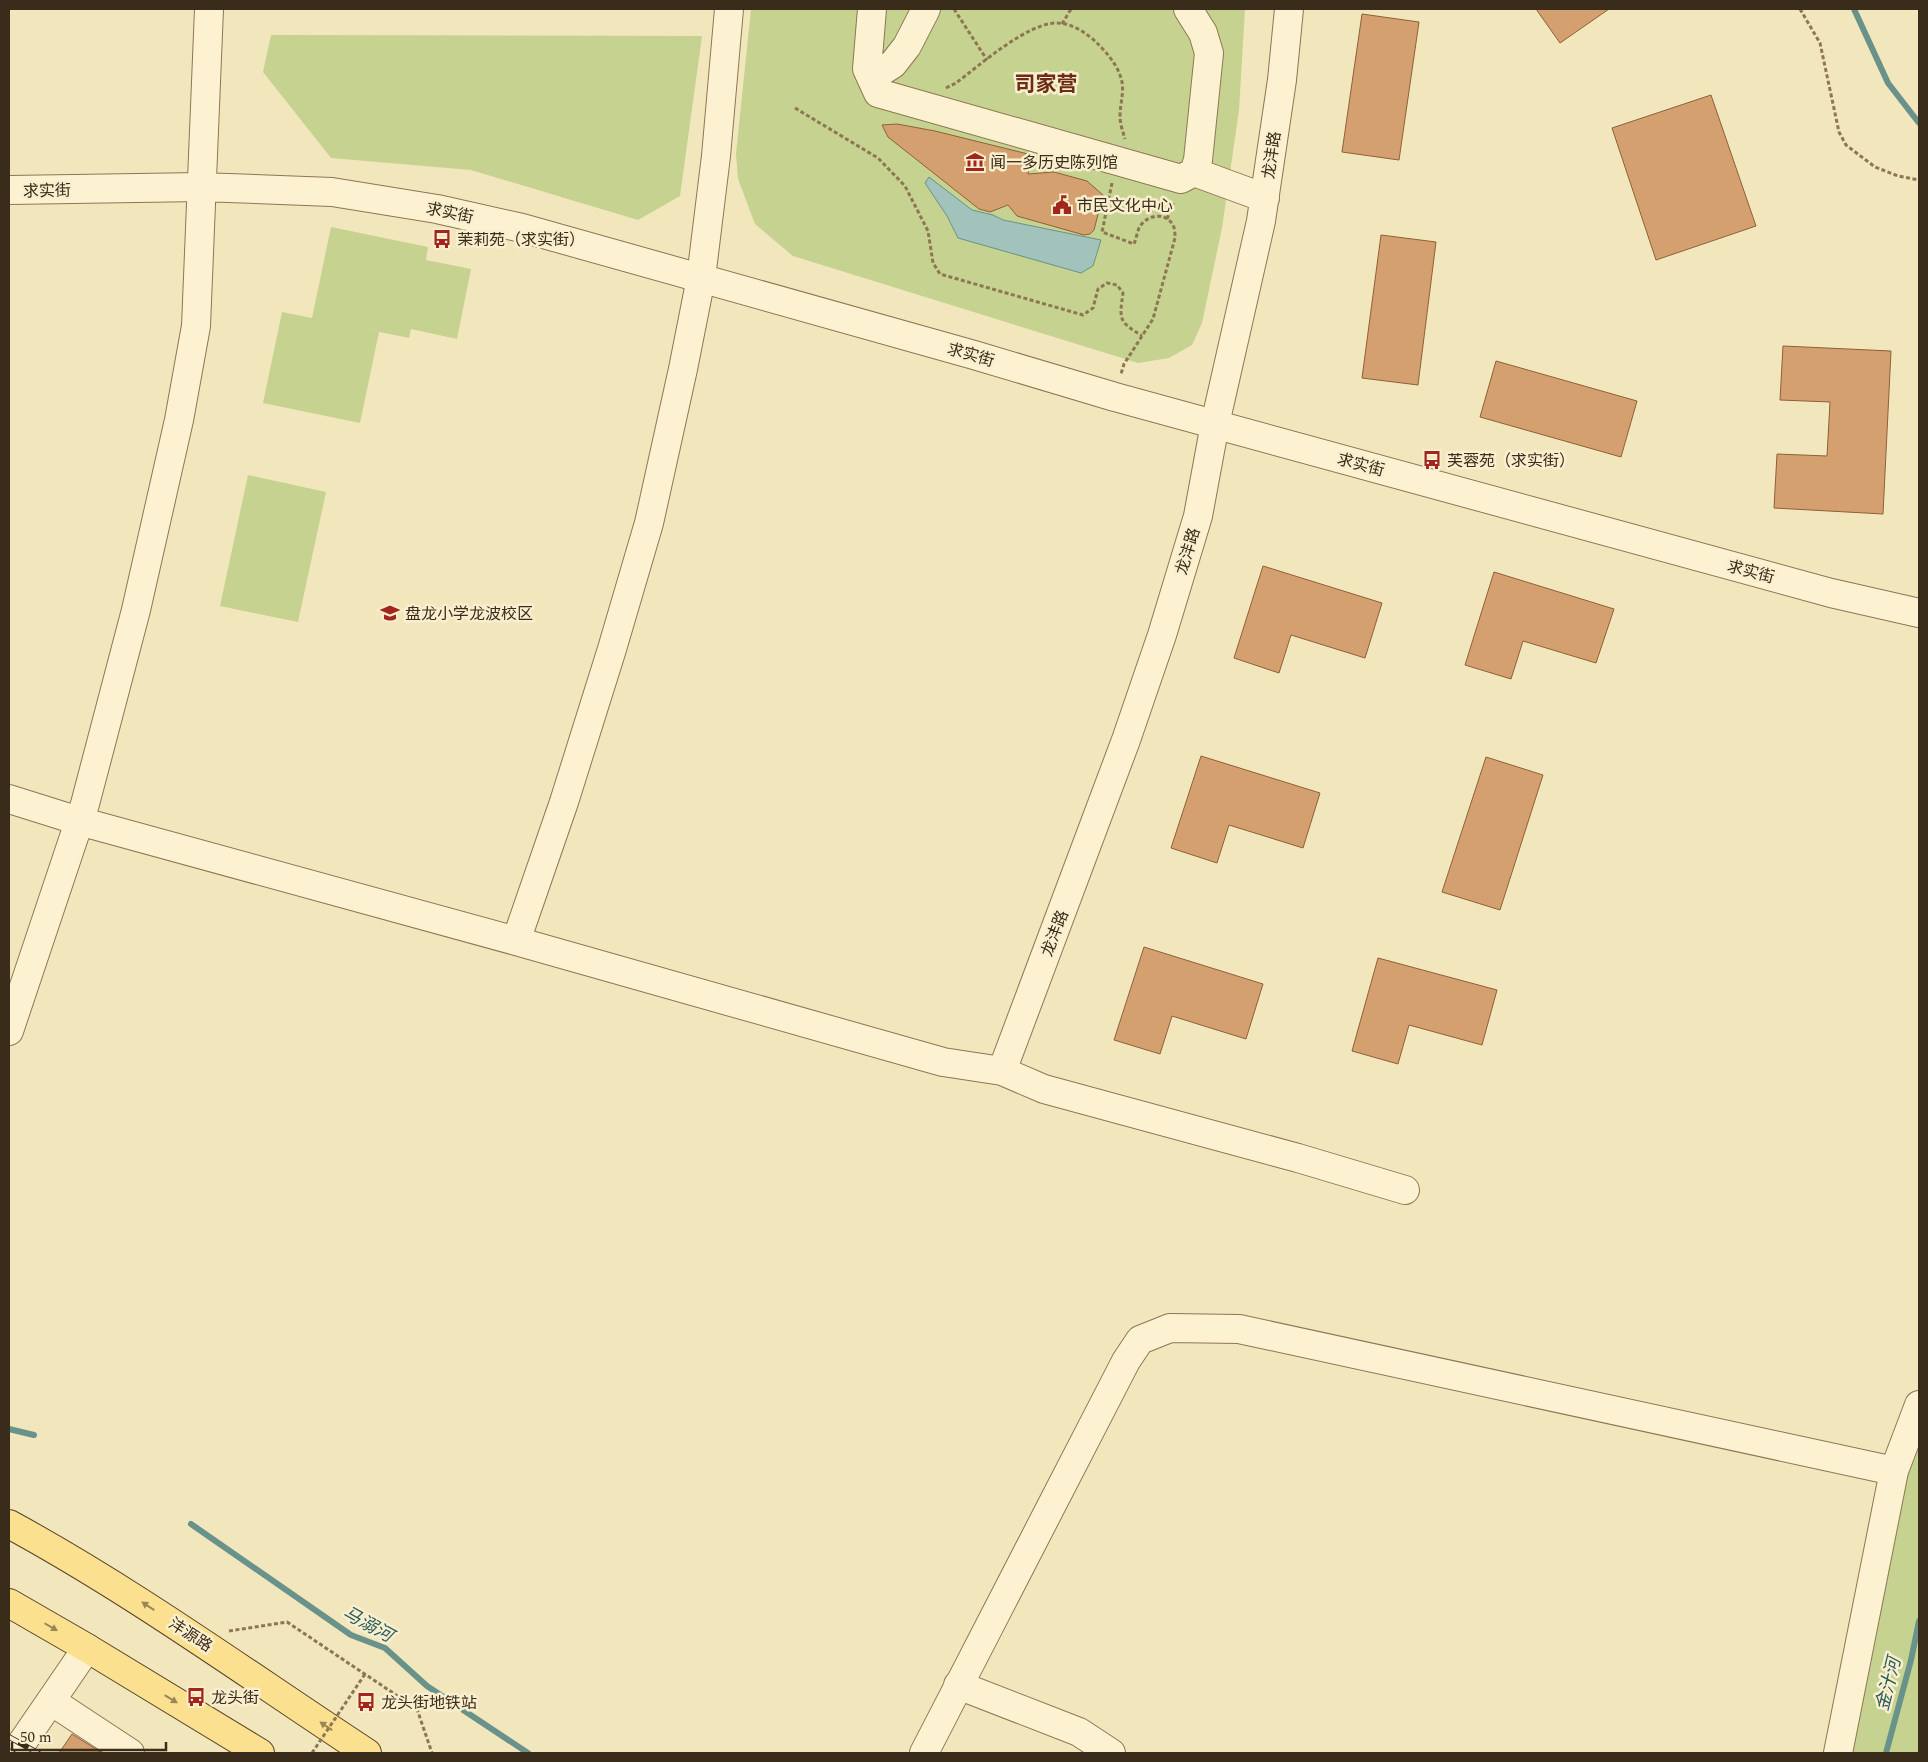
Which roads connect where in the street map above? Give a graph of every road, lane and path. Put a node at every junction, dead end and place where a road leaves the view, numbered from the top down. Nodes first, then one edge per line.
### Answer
1 (209, 9) edge
2 (729, 9) edge
3 (872, 9) edge
4 (926, 9) edge
5 (954, 9) edge
6 (1071, 9) edge
7 (1188, 9) edge
8 (1289, 9) edge
9 (1800, 9) edge
10 (1062, 24) junction
11 (987, 60) junction
12 (871, 78) junction
13 (914, 103) junction
14 (795, 108) dead end
15 (1126, 163) junction
16 (1194, 172) junction
17 (1919, 180) edge
18 (201, 187) junction
19 (9, 190) edge
20 (1265, 198) junction
21 (701, 278) junction
22 (1142, 336) junction
23 (1115, 397) junction
24 (1215, 424) junction
25 (1919, 613) edge
26 (9, 799) edge
27 (79, 822) junction
28 (516, 942) junction
29 (9, 1031) edge
30 (1002, 1071) junction
31 (1405, 1190) dead end
32 (1919, 1405) edge
33 (1894, 1470) junction
34 (9, 1524) edge
35 (9, 1603) edge
36 (195, 1637) junction
37 (87, 1648) junction
38 (365, 1674) junction
39 (958, 1685) junction
40 (51, 1700) junction
41 (15, 1753) edge
42 (130, 1753) edge
43 (260, 1753) edge
44 (312, 1753) edge
45 (367, 1753) edge
46 (432, 1753) edge
47 (924, 1753) edge
48 (1111, 1753) edge
49 (1838, 1753) edge

1 - 18 street
2 - 21 street
3 - 12 street
4 - 12 street
5 - 11 path
6 - 10 path
7 - 16 street
8 - 20 street, 龙沣路
9 - 17 path
10 - 11 path
10 - 15 path
11 - 13 path
12 - 13 street
13 - 15 street
14 - 22 path
15 - 16 street
15 - 22 path
16 - 20 street
18 - 19 street, 求实街
18 - 21 street, 求实街
18 - 27 street
20 - 24 street, 龙沣路
21 - 23 street, 求实街
21 - 28 street
22 - 23 path
23 - 24 street, 求实街
24 - 25 street, 求实街
24 - 30 street, 龙沣路
26 - 27 street
27 - 28 street
27 - 29 street
28 - 30 street
30 - 31 street
32 - 33 street
33 - 39 street
33 - 49 street
36 -> 34 main road, 沣源路
35 -> 37 main road
36 - 38 path
45 -> 36 main road, 沣源路
37 - 40 street
37 -> 43 main road
38 - 44 path, bridge
38 - 46 path
39 - 47 street
39 - 48 street
40 - 41 street
40 - 42 street

